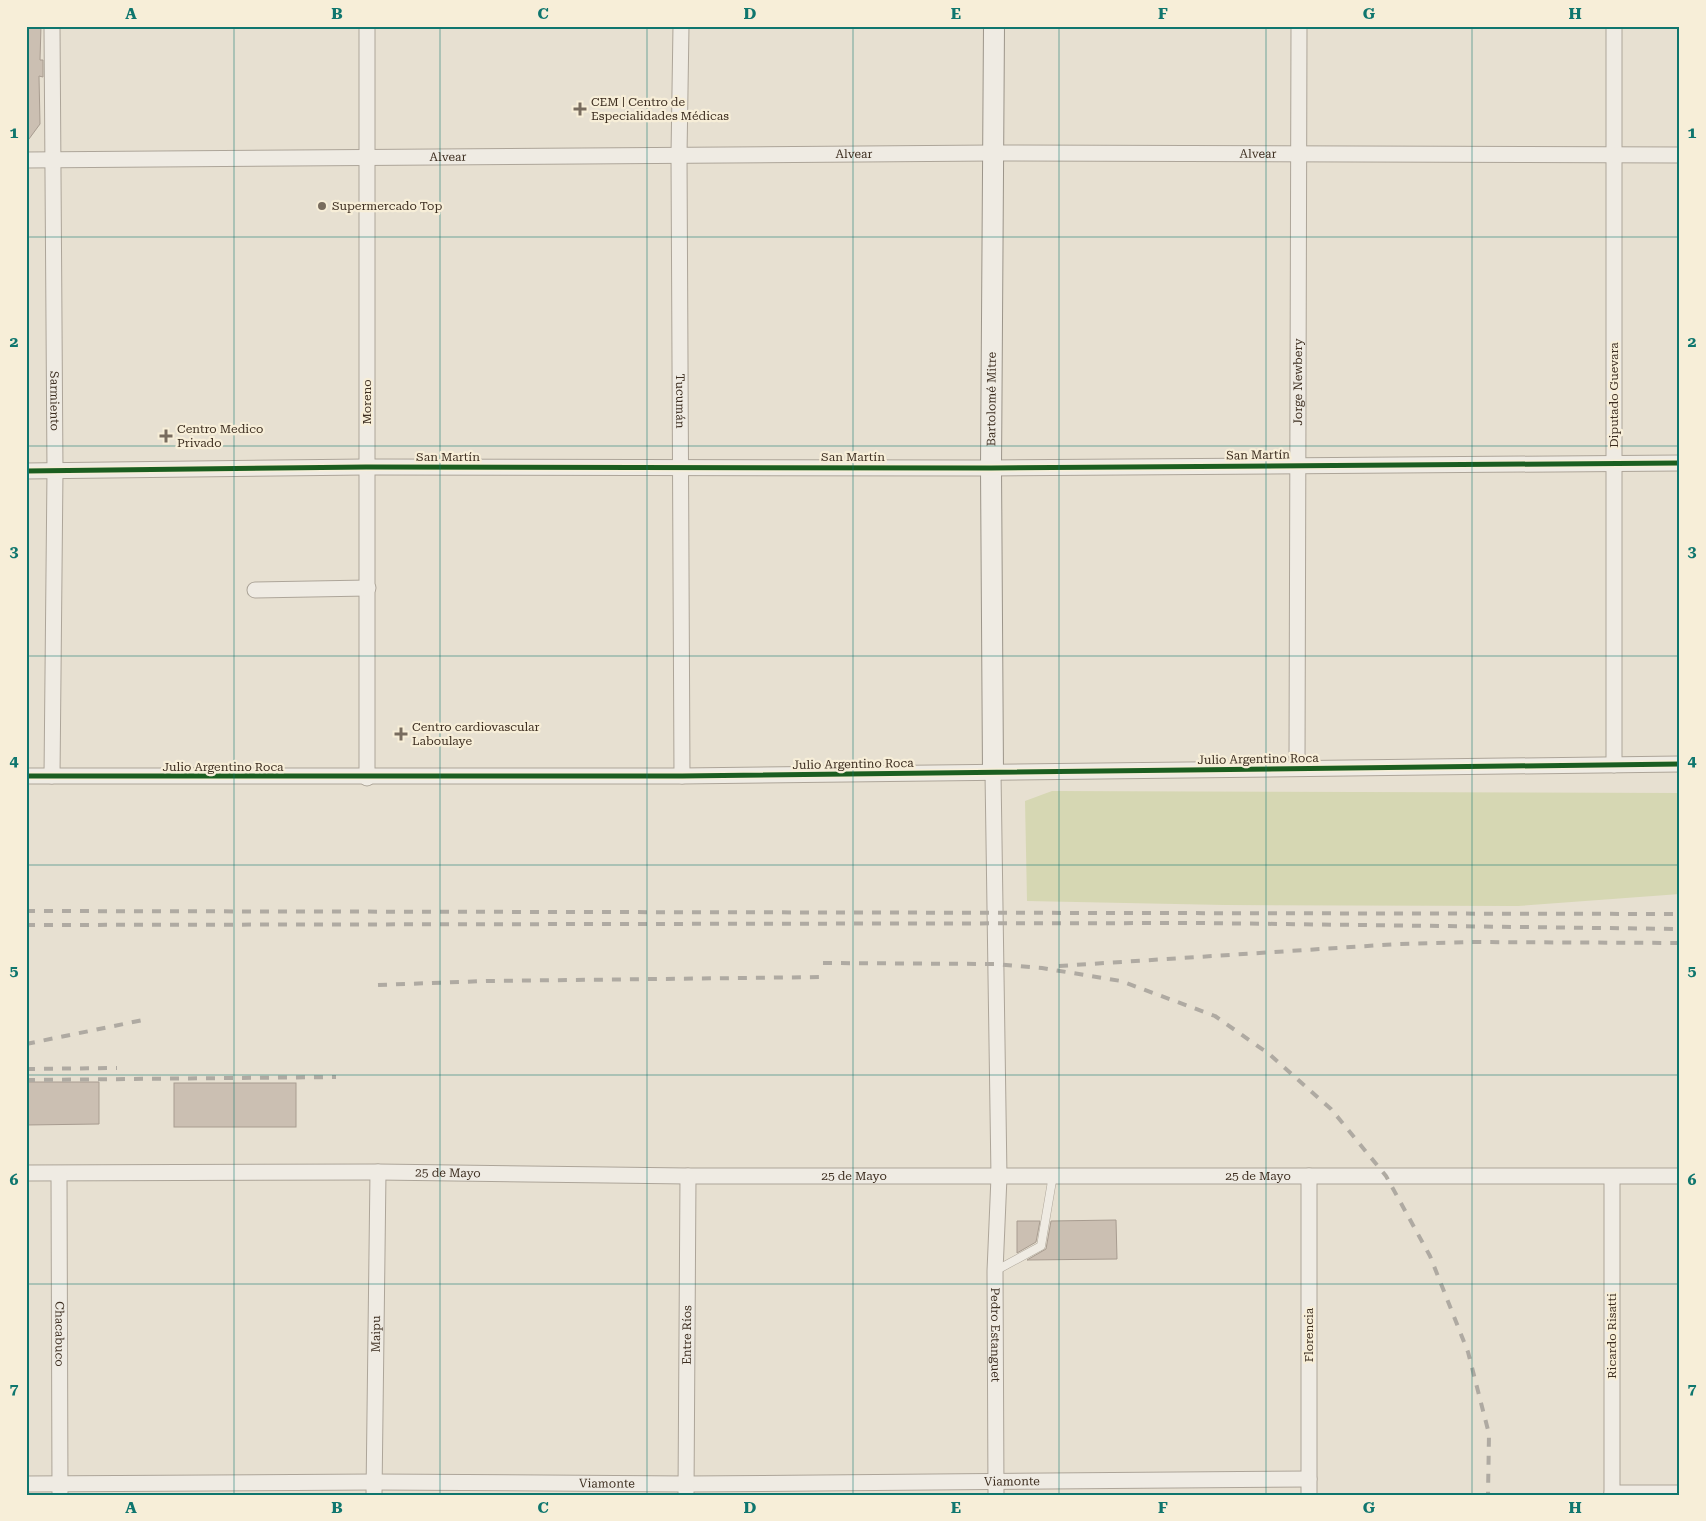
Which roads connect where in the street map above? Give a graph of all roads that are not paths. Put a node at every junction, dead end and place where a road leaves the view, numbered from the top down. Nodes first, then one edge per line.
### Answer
1 (52, 26) edge
2 (367, 26) edge
3 (681, 26) edge
4 (994, 26) edge
5 (1299, 26) edge
6 (1614, 26) edge
7 (992, 153) junction
8 (1299, 154) junction
9 (679, 155) junction
10 (1614, 155) junction
11 (1680, 156) edge
12 (367, 158) junction
13 (26, 160) edge
14 (52, 160) junction
15 (1614, 462) junction
16 (1680, 463) edge
17 (1298, 464) junction
18 (681, 466) junction
19 (366, 467) junction
20 (992, 468) junction
21 (26, 471) edge
22 (55, 471) junction
23 (368, 588) junction
24 (255, 590) dead end
25 (1680, 764) edge
26 (1614, 765) junction
27 (1297, 768) junction
28 (993, 773) junction
29 (26, 776) edge
30 (52, 776) junction
31 (682, 776) junction
32 (367, 778) junction
33 (378, 1172) junction
34 (26, 1173) edge
35 (60, 1174) junction
36 (1053, 1175) junction
37 (688, 1176) junction
38 (1309, 1176) junction
39 (1680, 1176) edge
40 (999, 1177) junction
41 (1612, 1177) junction
42 (995, 1271) junction
43 (1309, 1478) junction
44 (996, 1479) junction
45 (26, 1484) edge
46 (374, 1488) edge
47 (687, 1489) edge
48 (60, 1490) edge
49 (1680, 1493) edge
50 (1612, 1494) edge
51 (996, 1495) edge
52 (1309, 1495) edge

1 - 14 street, Sarmiento
2 - 12 street, Moreno
3 - 9 street, Tucumán
4 - 7 main road, Bartolomé Mitre
5 - 8 street, Jorge Newbery
6 - 10 street, Diputado Guevara
7 - 8 street, Alvear
7 - 9 street, Alvear
7 - 20 main road, Bartolomé Mitre
8 - 10 street, Alvear
8 - 17 street, Jorge Newbery
9 - 12 street, Alvear
9 - 18 street, Tucumán
10 - 11 street, Alvear
10 - 15 street, Diputado Guevara
12 - 14 street, Alvear
12 - 19 street, Moreno
13 - 14 street, Alvear
14 - 22 street, Sarmiento
15 - 16 street, San Martín
15 - 17 street, San Martín
15 - 26 street, Diputado Guevara
17 - 20 street, San Martín
17 - 27 street, Jorge Newbery
18 - 19 street, San Martín
18 - 20 street, San Martín
18 - 31 street, Tucumán
19 - 22 street, San Martín
19 - 23 street, Moreno
20 - 28 main road, Bartolomé Mitre
21 - 22 street, San Martín
22 - 30 street, Sarmiento
23 - 24 street
23 - 32 street, Moreno
25 - 26 street, Julio Argentino Roca
26 - 27 street, Julio Argentino Roca
27 - 28 street, Julio Argentino Roca
28 - 31 street, Julio Argentino Roca
28 - 40 street, Pedro Estanguet
29 - 30 street, Julio Argentino Roca
30 - 32 street, Julio Argentino Roca
31 - 32 street, Julio Argentino Roca
33 - 35 street, 25 de Mayo
33 - 37 street, 25 de Mayo
33 - 46 street, Maipu
34 - 35 street, 25 de Mayo
35 - 48 street, Chacabuco
36 - 38 street, 25 de Mayo
36 - 40 street, 25 de Mayo
36 - 42 lane
37 - 40 street, 25 de Mayo
37 - 47 street, Entre Ríos
38 - 41 street, 25 de Mayo
38 - 43 street, Florencia
39 - 41 street, 25 de Mayo
40 - 42 street, Pedro Estanguet
41 - 50 street, Ricardo Risatti
42 - 44 street, Pedro Estanguet
43 - 44 street, Viamonte
43 - 52 street, Florencia
44 - 47 street, Viamonte
44 - 51 street, Pedro Estanguet
45 - 48 street, Viamonte
46 - 47 street, Viamonte
46 - 48 street, Viamonte
49 - 50 street

